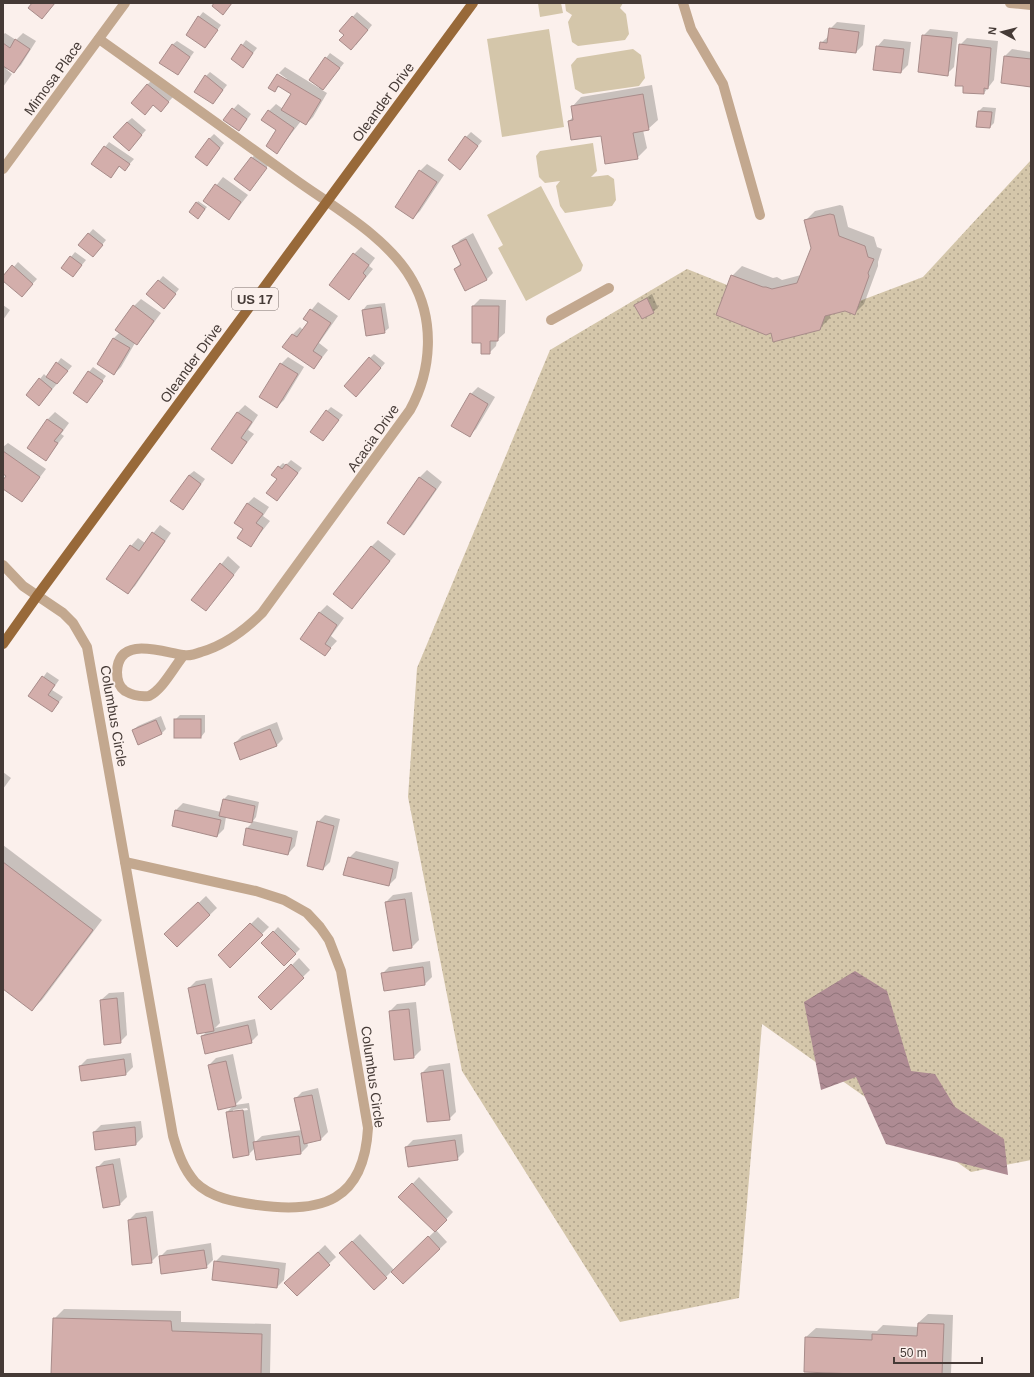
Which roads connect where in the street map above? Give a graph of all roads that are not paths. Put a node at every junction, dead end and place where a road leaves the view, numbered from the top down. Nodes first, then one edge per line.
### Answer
1 (125, 3) edge
2 (473, 3) edge
3 (683, 3) edge
4 (1010, 3) edge
5 (1031, 5) edge
6 (99, 38) junction
7 (3, 169) edge
8 (327, 203) junction
9 (760, 215) dead end
10 (609, 288) dead end
11 (551, 320) dead end
12 (3, 564) edge
13 (37, 596) junction
14 (3, 644) edge
15 (184, 655) junction
16 (125, 862) junction

1 - 6 street, Mimosa Place
2 - 8 main road, Oleander Drive / US 17
3 - 9 street
4 - 5 street
6 - 7 street, Mimosa Place
6 - 8 street, Acacia Drive
8 - 13 main road, Oleander Drive / US 17
8 - 15 street, Acacia Drive
10 - 11 street
12 - 13 street
13 - 14 main road, Oleander Drive / US 17
13 - 16 street, Columbus Circle
15 - 15 street, Acacia Drive
16 - 16 street, Columbus Circle

